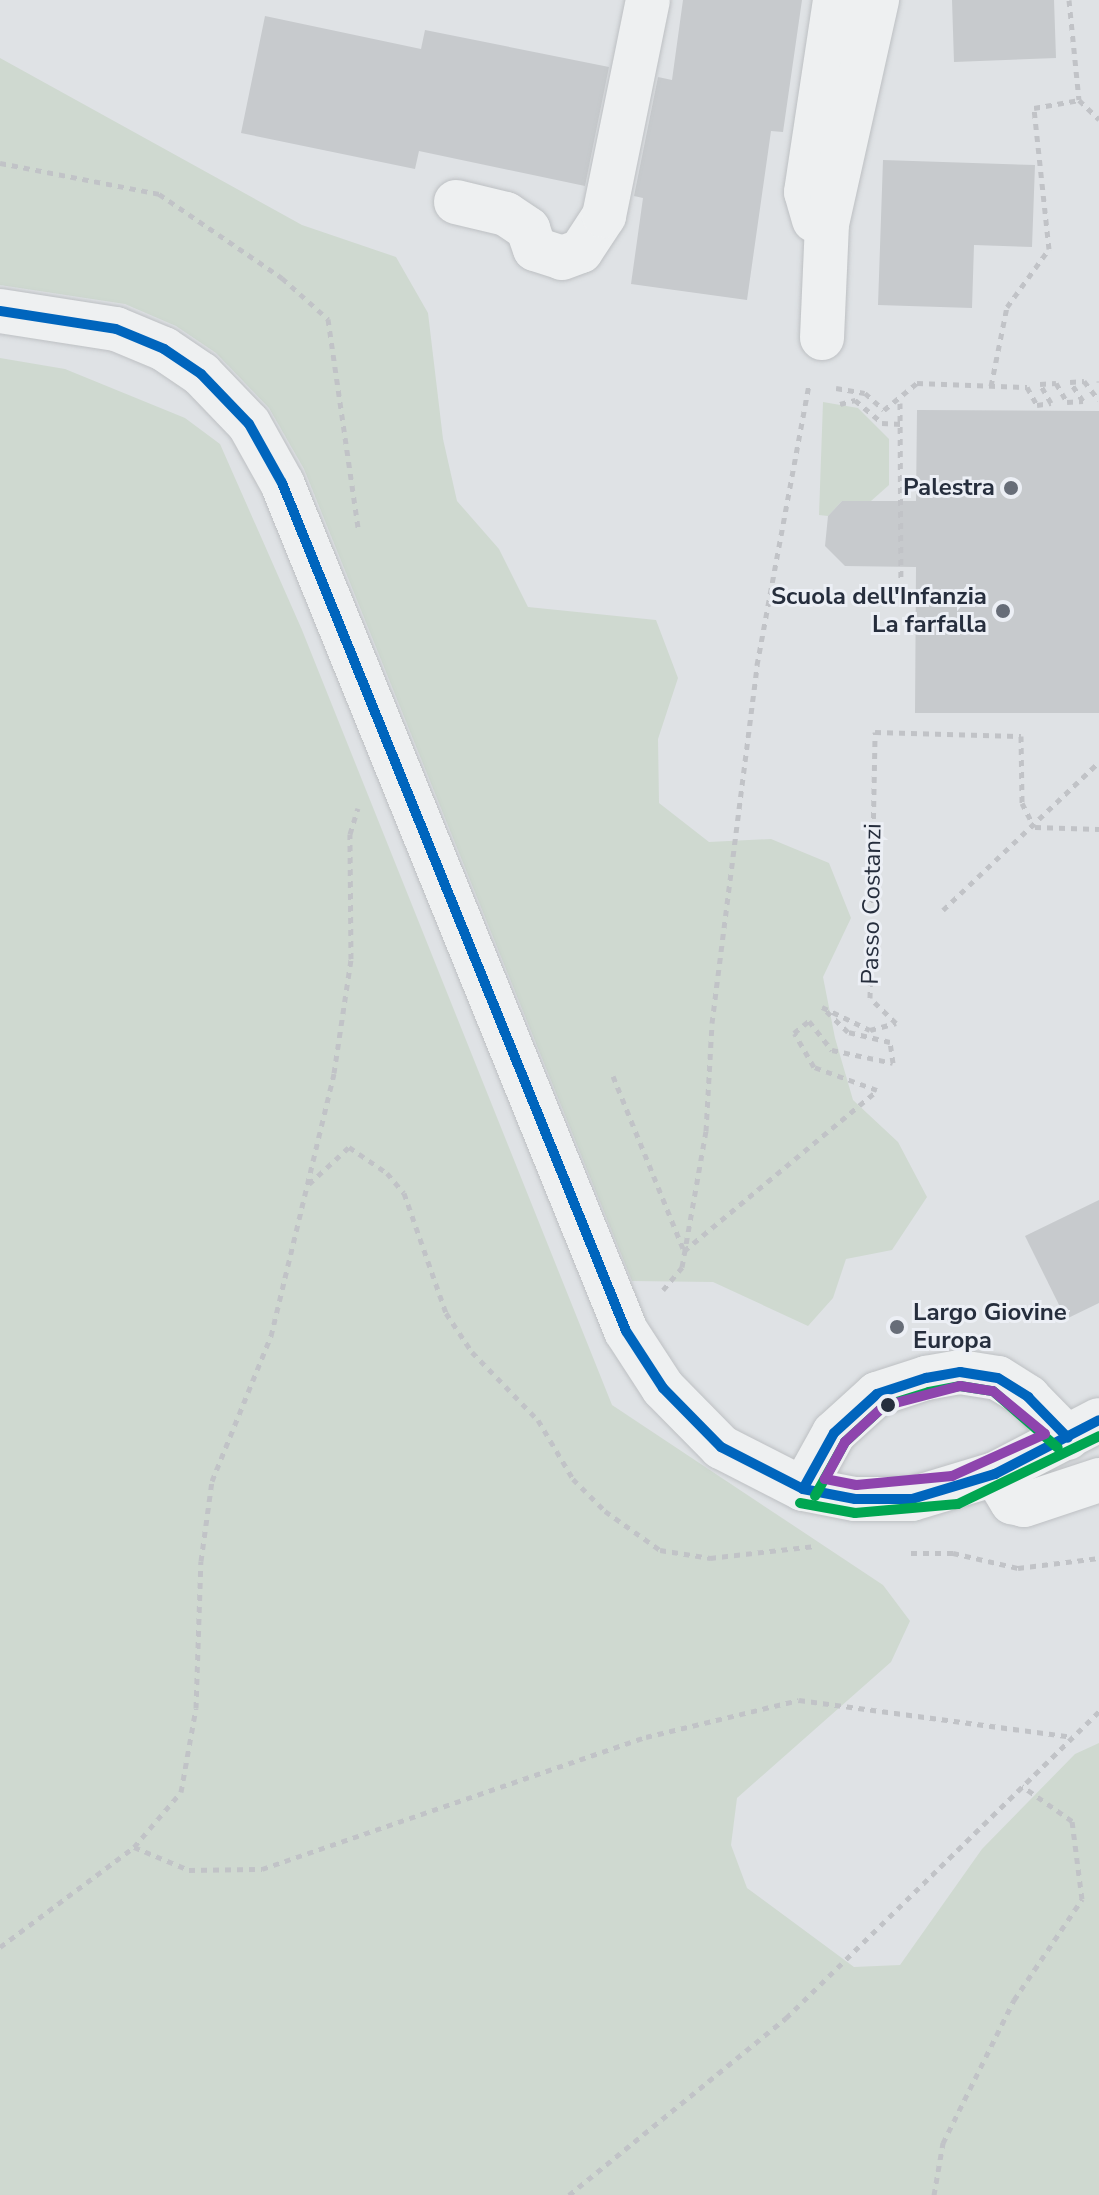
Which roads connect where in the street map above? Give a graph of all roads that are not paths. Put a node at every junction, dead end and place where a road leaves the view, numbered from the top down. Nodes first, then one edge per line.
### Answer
1 (648, 0) edge
2 (835, 0) edge
3 (877, 0) edge
4 (456, 202) dead end
5 (827, 224) junction
6 (0, 311) edge
7 (822, 338) road end
8 (1083, 1429) edge
9 (995, 1474) junction
10 (1099, 1480) edge
11 (803, 1489) junction

1 - 4 street
2 - 5 street
3 - 5 street
5 - 7 street
6 - 11 street
8 - 9 street
8 - 11 street
9 - 10 street
9 - 11 street

